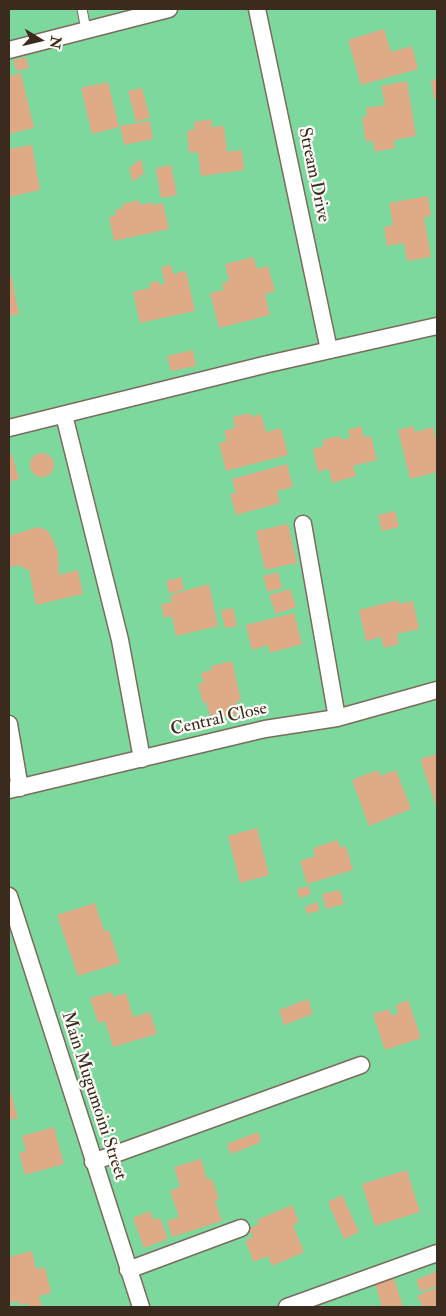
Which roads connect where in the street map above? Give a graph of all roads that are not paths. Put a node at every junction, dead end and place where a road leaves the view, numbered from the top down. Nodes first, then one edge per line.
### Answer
1 (82, 9) edge
2 (168, 9) edge
3 (257, 9) edge
4 (86, 30) junction
5 (9, 50) edge
6 (437, 326) edge
7 (329, 350) junction
8 (64, 415) junction
9 (9, 428) edge
10 (303, 524) dead end
11 (437, 690) edge
12 (337, 718) junction
13 (9, 724) edge
14 (142, 759) junction
15 (14, 789) edge
16 (9, 896) edge
17 (361, 1065) dead end
18 (93, 1162) junction
19 (241, 1228) dead end
20 (437, 1253) edge
21 (128, 1270) junction
22 (141, 1307) edge
23 (287, 1307) edge

1 - 4 lane
2 - 4 street
3 - 7 street, Stream Drive
4 - 5 street
6 - 7 street
7 - 8 street
8 - 9 street
8 - 14 street
10 - 12 street
11 - 12 street, Central Close
12 - 14 street, Central Close
13 - 15 street
14 - 15 street, Central Close
16 - 18 street, Main Mugumoini Street
17 - 18 street
18 - 21 street, Main Mugumoini Street
19 - 21 street
20 - 23 street
21 - 22 street, Main Mugumoini Street

